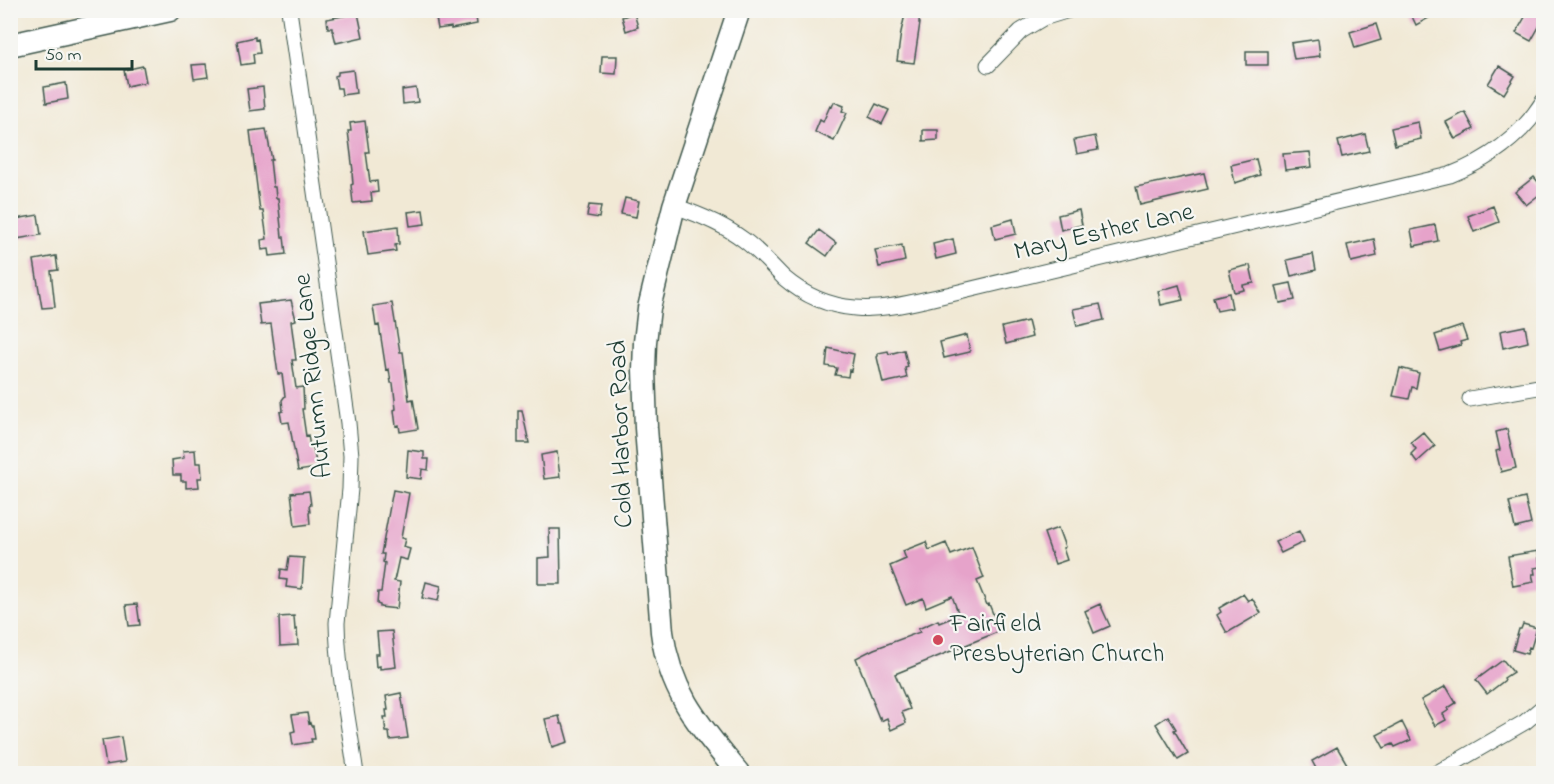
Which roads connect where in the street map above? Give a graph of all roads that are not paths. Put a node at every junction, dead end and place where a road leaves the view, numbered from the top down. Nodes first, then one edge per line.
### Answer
1 (170, 10) edge
2 (289, 10) edge
3 (739, 10) edge
4 (1068, 10) edge
5 (10, 45) edge
6 (988, 64) dead end
7 (1544, 100) edge
8 (674, 206) junction
9 (1544, 386) edge
10 (1470, 399) dead end
11 (1544, 706) edge
12 (356, 774) edge
13 (739, 774) edge
14 (1435, 774) edge

1 - 5 main road
2 - 12 street, Autumn Ridge Lane
3 - 8 main road, Cold Harbor Road
4 - 6 street
7 - 8 street, Mary Esther Lane
8 - 13 main road, Cold Harbor Road
9 - 10 street
11 - 14 street

